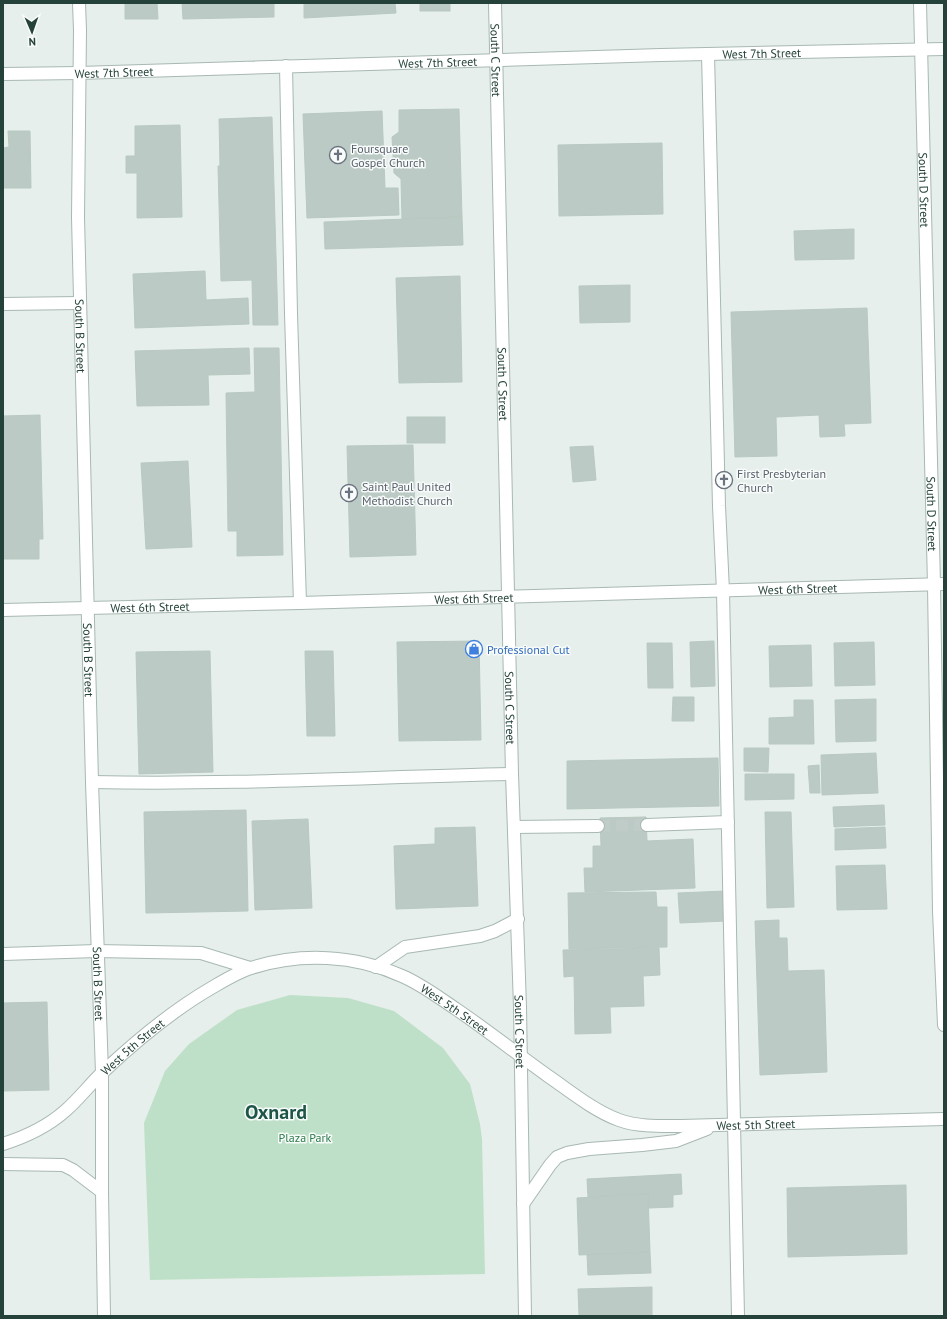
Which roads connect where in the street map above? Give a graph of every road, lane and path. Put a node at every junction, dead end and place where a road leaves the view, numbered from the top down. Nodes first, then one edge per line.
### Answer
1 (79, 3) edge
2 (495, 3) edge
3 (920, 3) edge
4 (921, 49) junction
5 (944, 49) edge
6 (708, 54) junction
7 (497, 60) junction
8 (286, 66) junction
9 (79, 73) junction
10 (3, 74) edge
11 (80, 303) junction
12 (3, 304) edge
13 (939, 584) edge
14 (723, 591) junction
15 (509, 597) junction
16 (300, 604) junction
17 (87, 609) junction
18 (3, 610) edge
19 (512, 774) junction
20 (92, 782) junction
21 (728, 822) junction
22 (647, 825) tunnel mouth
23 (598, 826) tunnel mouth
24 (514, 827) junction
25 (942, 911) edge
26 (518, 919) junction
27 (97, 951) junction
28 (3, 954) edge
29 (376, 967) junction
30 (250, 968) junction
31 (944, 1025) edge
32 (521, 1056) junction
33 (102, 1073) junction
34 (944, 1120) edge
35 (734, 1125) junction
36 (714, 1126) junction
37 (3, 1144) edge
38 (3, 1164) edge
39 (102, 1192) junction
40 (523, 1204) junction
41 (104, 1316) edge
42 (525, 1316) edge
43 (738, 1316) edge

1 - 9 street, South B Street
2 - 7 street, South C Street
3 - 4 street, South D Street
4 - 5 street, West 7th Street
4 - 6 street, West 7th Street
4 - 13 street, South D Street
6 - 7 street, West 7th Street
6 - 14 street
7 - 8 street, West 7th Street
7 - 15 street, South C Street
8 - 9 street, West 7th Street
8 - 16 street
9 - 10 street, West 7th Street
9 - 11 street, South B Street
11 - 12 street
11 - 17 street, South B Street
13 - 14 street, West 6th Street
13 - 25 street, South D Street
14 - 15 street, West 6th Street
14 - 21 street
15 - 16 street, West 6th Street
15 - 19 street, South C Street
16 - 17 street, West 6th Street
17 - 18 street, West 6th Street
17 - 20 street, South B Street
19 - 20 street
19 - 24 street, South C Street
20 - 27 street, South B Street
21 - 22 street
21 - 35 street
23 - 24 street
24 - 26 street, South C Street
25 - 31 street, South D Street
26 - 29 street
26 - 32 street, South C Street
27 - 28 street
27 - 30 street
27 - 33 street, South B Street
29 - 30 street, West 5th Street
29 - 32 street, West 5th Street
30 - 33 street, West 5th Street
32 - 36 street, West 5th Street
32 - 40 street, South C Street
33 - 37 street, West 5th Street
33 - 39 street, South B Street
34 - 35 street, West 5th Street
35 - 36 street, West 5th Street
35 - 43 street
36 - 40 street
38 - 39 street
39 - 41 street, South B Street
40 - 42 street, South C Street

